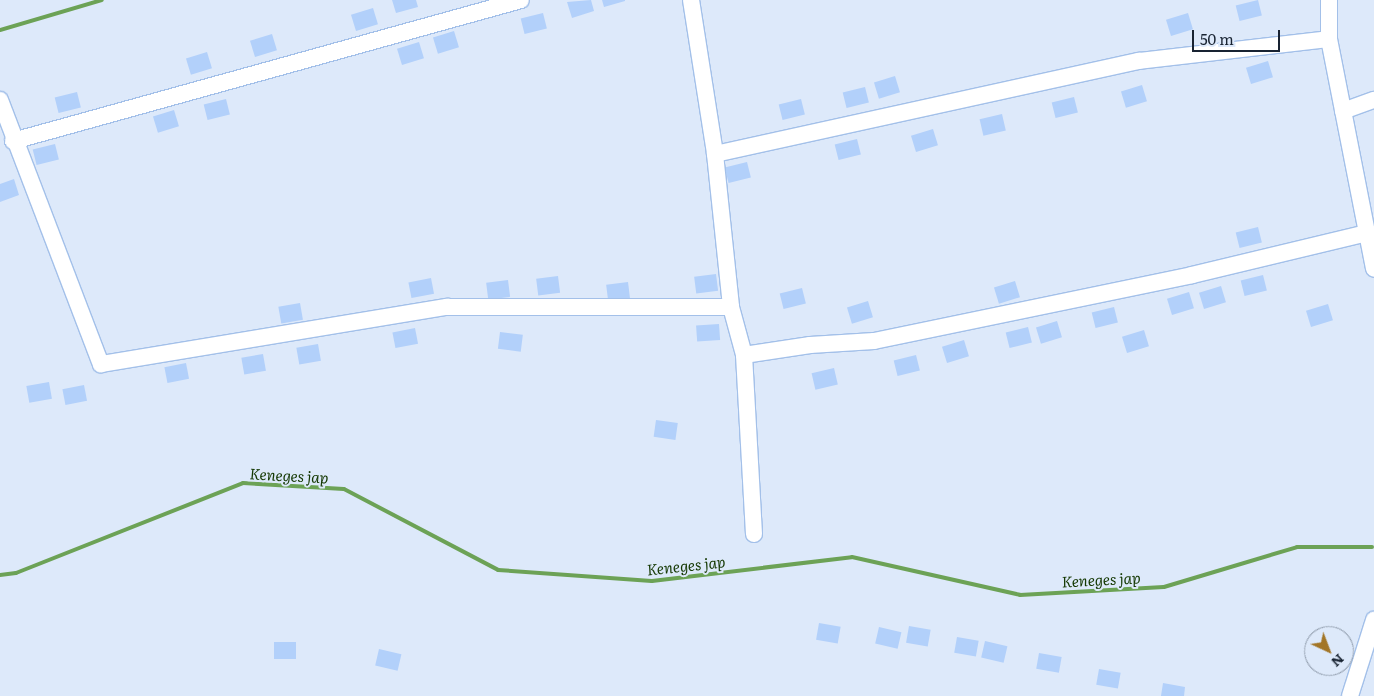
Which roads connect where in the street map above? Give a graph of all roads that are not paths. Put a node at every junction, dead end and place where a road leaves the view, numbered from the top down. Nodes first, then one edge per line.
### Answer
1 (521, 0) edge
2 (692, 0) edge
3 (1329, 0) edge
4 (1329, 39) junction
5 (0, 100) edge
6 (1374, 100) edge
7 (1343, 111) junction
8 (13, 141) junction
9 (715, 154) junction
10 (1367, 233) junction
11 (1374, 268) edge
12 (731, 307) junction
13 (744, 355) junction
14 (754, 534) dead end
15 (1374, 620) edge
16 (1350, 696) edge

1 - 8 street
2 - 9 street
3 - 4 street
4 - 7 street
4 - 9 street
5 - 8 street
6 - 7 street
7 - 10 street
8 - 12 street
9 - 12 street
10 - 11 street
10 - 13 street
12 - 13 street
13 - 14 street
15 - 16 street

